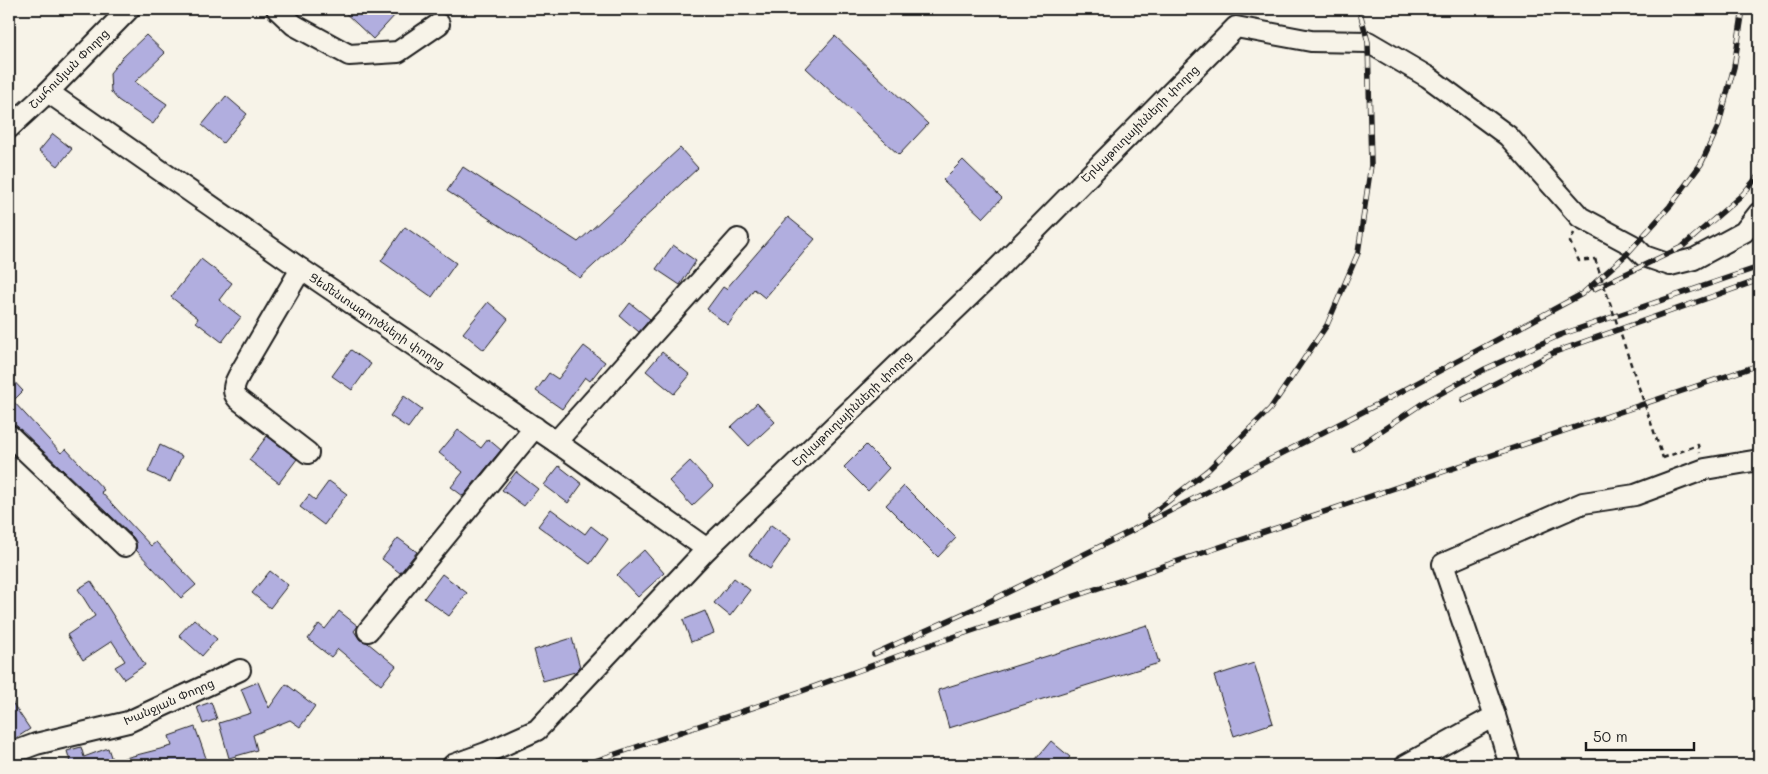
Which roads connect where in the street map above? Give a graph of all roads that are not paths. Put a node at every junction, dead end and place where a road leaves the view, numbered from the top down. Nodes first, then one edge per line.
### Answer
1 (129, 9) edge
2 (276, 9) edge
3 (439, 24) dead end
4 (48, 92) junction
5 (9, 128) edge
6 (1759, 213) edge
7 (738, 239) dead end
8 (301, 269) junction
9 (535, 427) junction
10 (9, 435) edge
11 (556, 442) junction
12 (308, 452) dead end
13 (1759, 460) edge
14 (125, 546) dead end
15 (707, 549) junction
16 (368, 631) dead end
17 (240, 670) dead end
18 (1495, 716) junction
19 (9, 754) edge
20 (453, 765) edge
21 (1406, 765) edge
22 (1510, 765) edge

1 - 4 street, Շահումյան Փողոց
2 - 3 street
4 - 5 street, Շահումյան Փողոց
4 - 8 street, Ցեմենտագործների փողոց
6 - 15 street, Երկաթուղայինների փողոց
7 - 11 street
8 - 9 street, Ցեմենտագործների փողոց
8 - 12 street
9 - 11 street, Ցեմենտագործների փողոց
9 - 16 street
10 - 14 street
11 - 15 street, Ցեմենտագործների փողոց
13 - 18 street
15 - 20 street, Երկաթուղայինների փողոց
17 - 19 street, Խանջյան Փողոց
18 - 21 street
18 - 22 street

